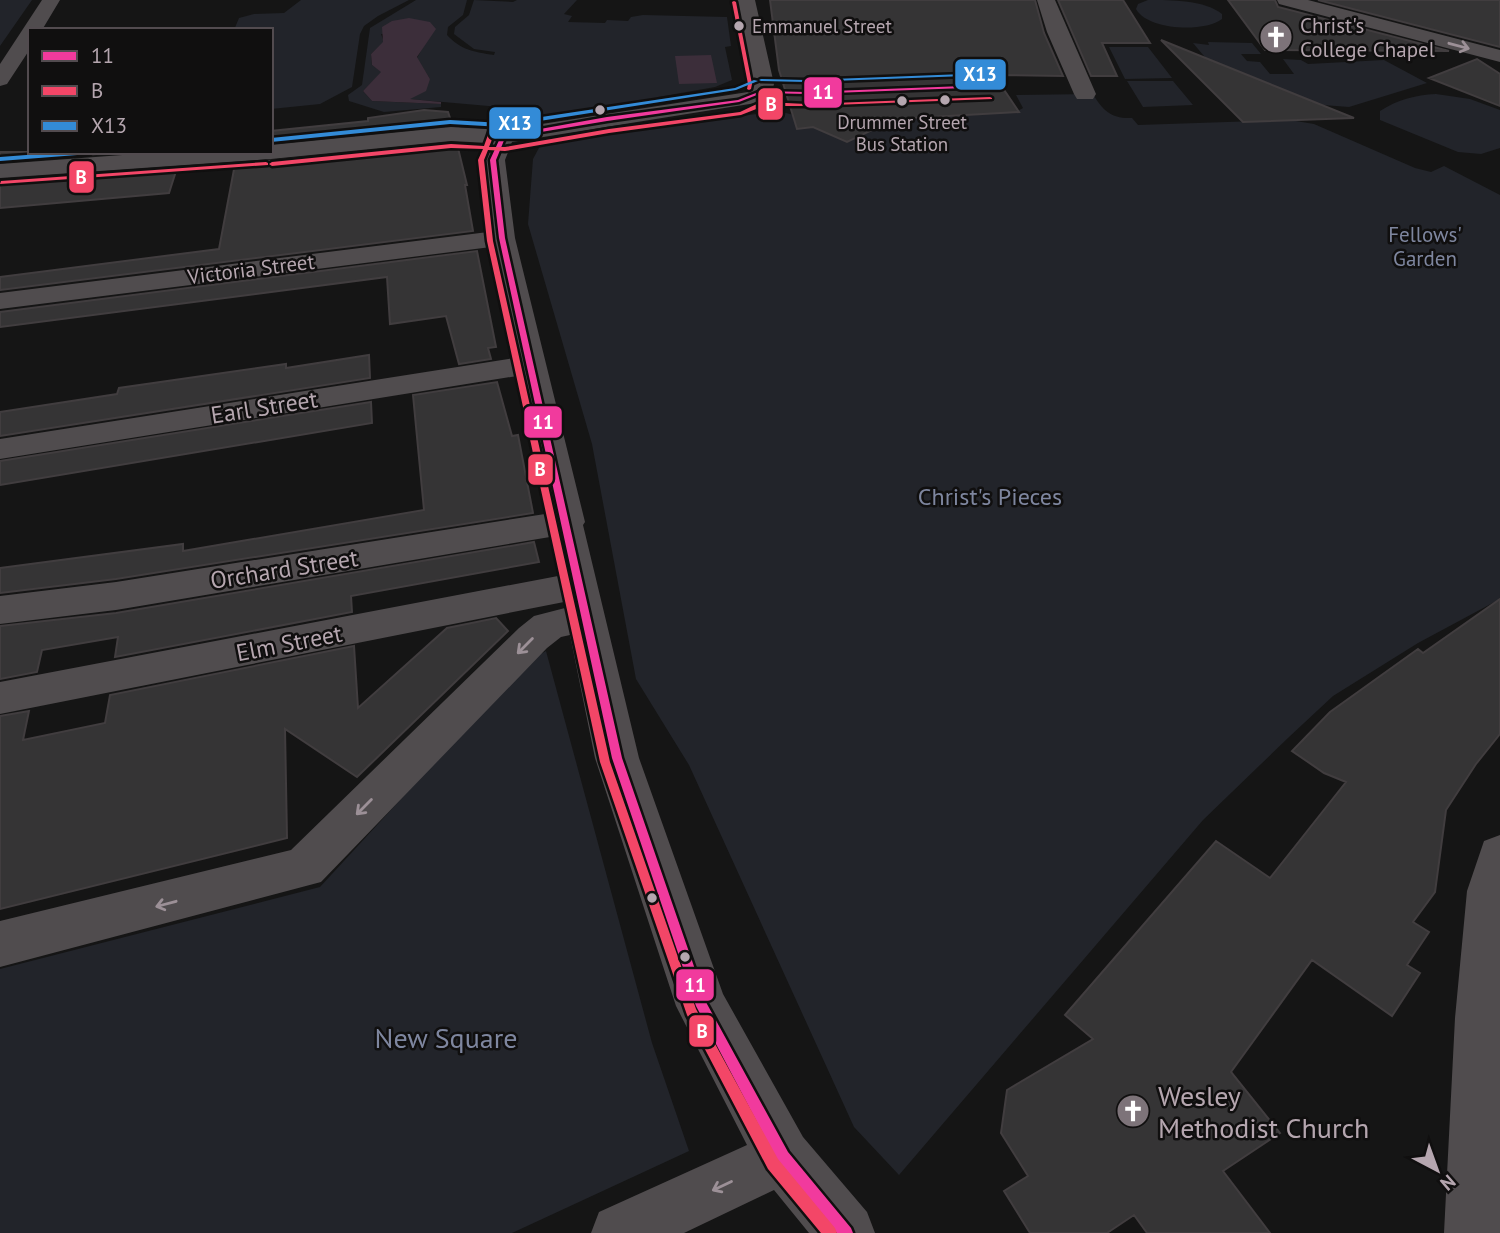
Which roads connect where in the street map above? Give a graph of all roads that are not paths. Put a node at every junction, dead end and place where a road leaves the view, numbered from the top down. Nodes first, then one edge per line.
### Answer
1 (51, 0) edge
2 (746, 0) edge
3 (1046, 0) edge
4 (1286, 0) edge
5 (33, 28) edge
6 (28, 36) edge
7 (1500, 56) edge
8 (0, 80) edge
9 (1085, 94) dead end
10 (503, 137) junction
11 (273, 152) edge
12 (237, 154) edge
13 (0, 171) edge
14 (502, 238) junction
15 (0, 301) edge
16 (528, 365) junction
17 (0, 449) edge
18 (566, 522) junction
19 (581, 602) junction
20 (0, 610) edge
21 (0, 698) edge
22 (1500, 855) edge
23 (0, 944) edge
24 (783, 1157) junction
25 (620, 1233) edge
26 (846, 1233) edge
27 (1473, 1233) edge

1 - 5 street
2 - 10 street
3 - 9 street
4 -> 7 street
6 - 8 street
10 - 11 street
10 - 14 street
12 - 13 street
14 - 15 street, Victoria Street
14 - 16 street
16 - 17 street, Earl Street
16 - 18 street
18 - 19 street
18 - 20 street, Orchard Street
19 - 21 street, Elm Street
19 -> 23 street
19 - 24 street
22 - 27 street
24 -> 25 street
24 - 26 street

